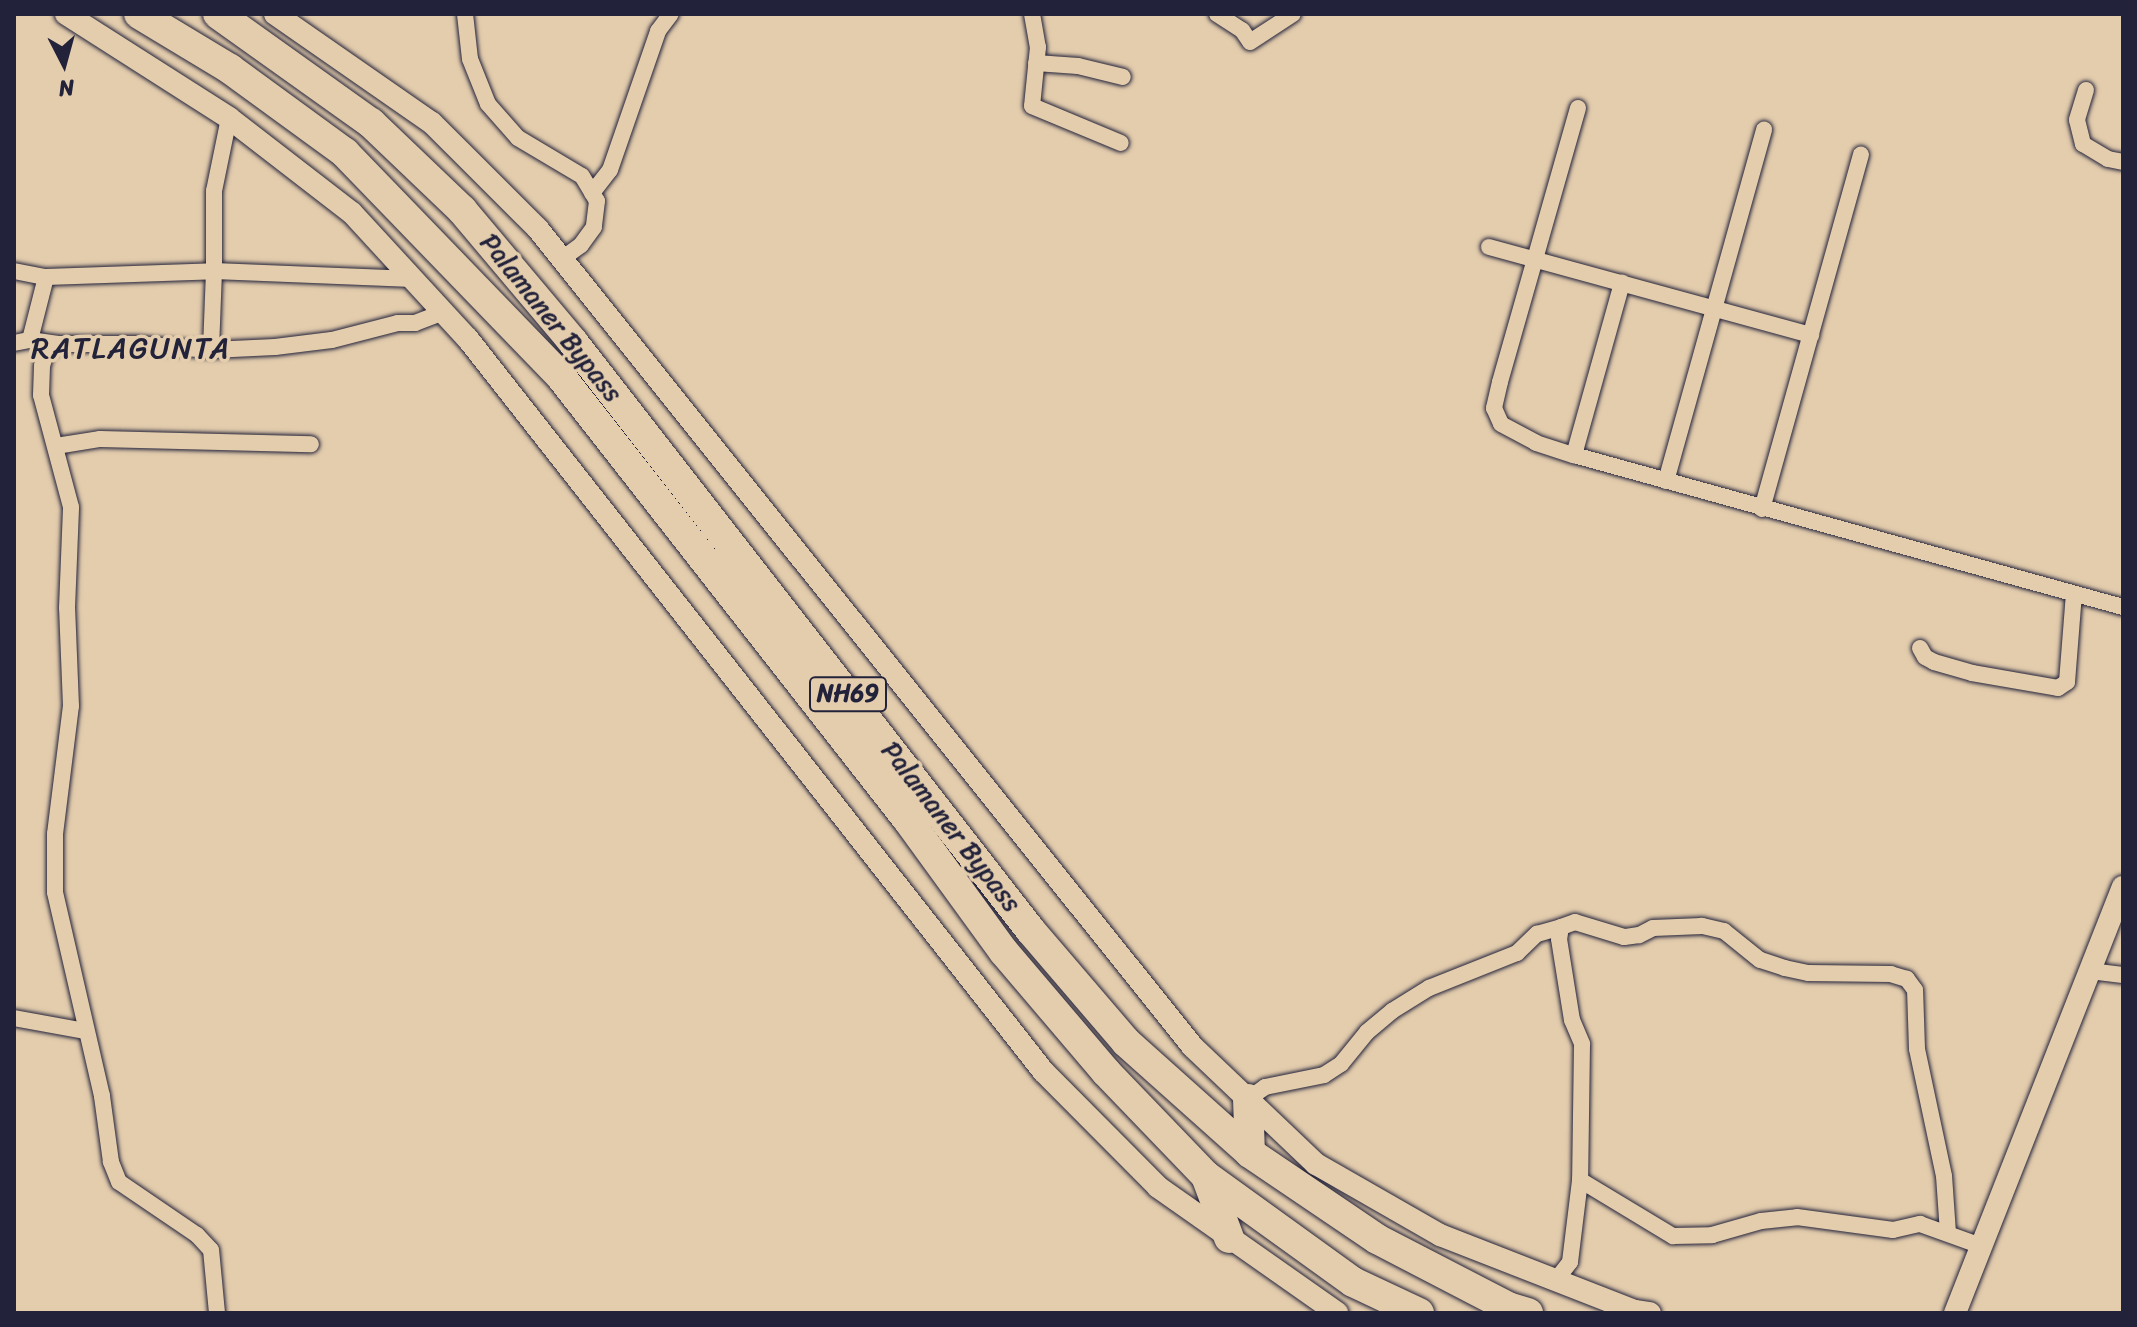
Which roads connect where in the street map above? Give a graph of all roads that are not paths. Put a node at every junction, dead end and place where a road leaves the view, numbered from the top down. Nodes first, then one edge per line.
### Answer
1 (66, 14) edge
2 (139, 14) edge
3 (218, 14) edge
4 (275, 14) edge
5 (465, 14) edge
6 (671, 14) edge
7 (1032, 14) edge
8 (1217, 14) edge
9 (1293, 14) edge
10 (1036, 63) junction
11 (1123, 77) dead end
12 (2086, 90) dead end
13 (1578, 108) dead end
14 (229, 118) junction
15 (1764, 129) dead end
16 (1121, 143) dead end
17 (1861, 155) dead end
18 (2123, 162) edge
19 (592, 193) junction
20 (1489, 247) dead end
21 (562, 259) junction
22 (1535, 260) junction
23 (14, 271) edge
24 (214, 271) junction
25 (46, 277) junction
26 (413, 279) junction
27 (1622, 283) junction
28 (1714, 309) junction
29 (443, 312) junction
30 (1811, 335) junction
31 (22, 341) edge
32 (62, 344) junction
33 (211, 350) junction
34 (311, 444) dead end
35 (56, 446) junction
36 (1574, 455) junction
37 (1666, 481) junction
38 (1762, 509) junction
39 (2074, 594) junction
40 (2123, 607) edge
41 (1920, 648) dead end
42 (2123, 887) edge
43 (1561, 927) junction
44 (2090, 971) junction
45 (2123, 975) edge
46 (14, 1018) edge
47 (85, 1031) junction
48 (1248, 1099) junction
49 (1250, 1153) junction
50 (1206, 1176) junction
51 (1580, 1180) junction
52 (1948, 1233) junction
53 (1229, 1238) junction
54 (1981, 1246) junction
55 (1556, 1280) junction
56 (217, 1313) edge
57 (1337, 1313) edge
58 (1419, 1313) edge
59 (1528, 1313) edge
60 (1650, 1313) edge
61 (1955, 1313) edge

1 - 14 street
2 - 50 highway, Palamaner Bypass / NH69
3 - 49 highway, Palamaner Bypass / NH69
4 - 21 street
5 - 19 street
6 - 19 street
7 - 10 street
8 - 9 street
10 - 11 street
10 - 16 street
12 - 18 street
13 - 22 street
14 - 24 street
14 - 26 street
15 - 28 street
17 - 30 street
19 - 21 street
20 - 22 street
21 - 48 street
22 - 27 street
22 - 36 street
23 - 25 street
24 - 25 street
24 - 26 street
24 - 33 street
25 - 31 street
26 - 29 street
27 - 28 street
27 - 36 street
28 - 30 street
28 - 37 street
29 - 33 street
29 - 53 street
30 - 38 street
31 - 32 street
32 - 33 street
32 - 35 street
34 - 35 street
35 - 47 street
36 - 37 street
37 - 38 street
38 - 39 street
39 - 40 street
39 - 41 street
42 - 44 street
43 - 48 street
43 - 51 street
43 - 52 street
44 - 45 street
44 - 54 street
46 - 47 street
47 - 56 street
48 - 49 highway
48 - 55 street
49 - 59 highway, Palamaner Bypass / NH69
50 - 53 highway
50 - 58 highway, Palamaner Bypass / NH69
51 - 52 street
51 - 55 street
52 - 54 street
53 - 57 street
54 - 61 street
55 - 60 street

